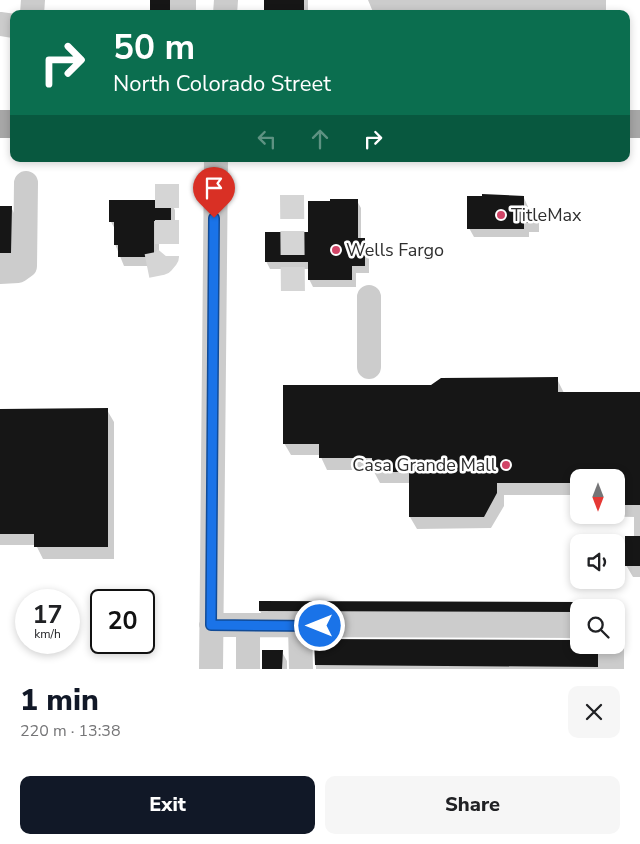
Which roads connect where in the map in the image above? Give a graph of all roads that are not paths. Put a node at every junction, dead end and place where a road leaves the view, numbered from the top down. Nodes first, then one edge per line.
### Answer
1 (216, 162) edge
2 (26, 183) dead end
3 (0, 272) edge
4 (369, 297) dead end
5 (369, 367) dead end
6 (211, 625) junction
7 (248, 625) junction
8 (300, 626) junction
9 (570, 626) edge
10 (612, 654) edge
11 (211, 669) edge
12 (248, 669) edge
13 (301, 669) edge
14 (612, 669) edge

1 - 6 street
2 - 3 street
4 - 5 street
6 - 7 street
6 - 11 street
7 - 8 street
7 - 12 street
8 - 9 street
8 - 13 street
10 - 14 street

